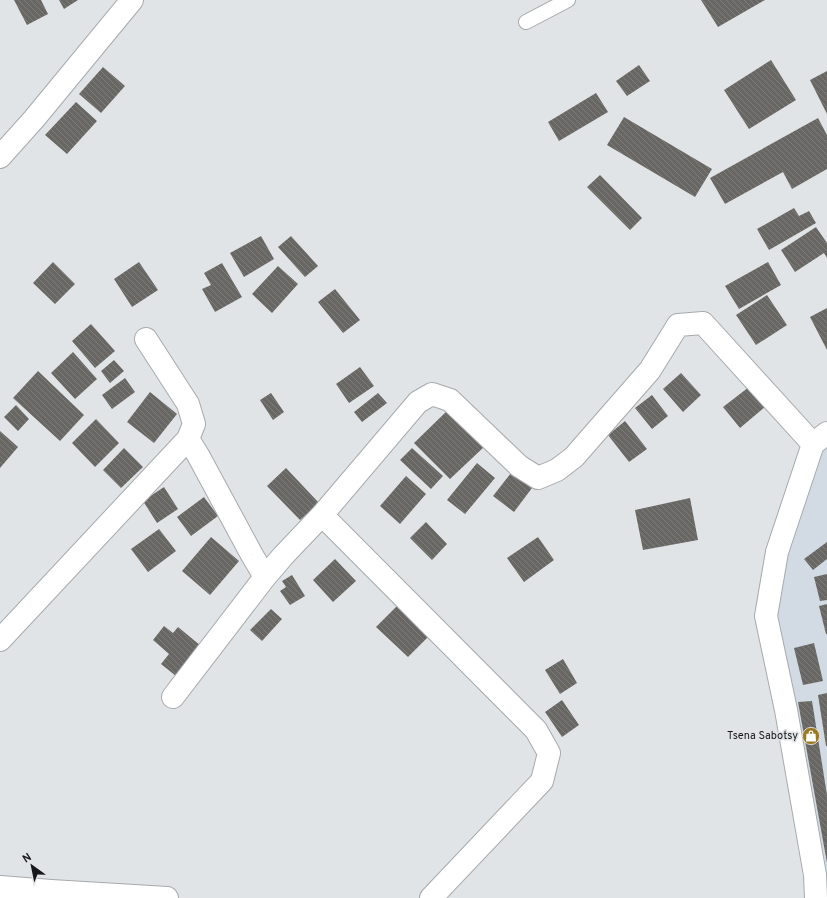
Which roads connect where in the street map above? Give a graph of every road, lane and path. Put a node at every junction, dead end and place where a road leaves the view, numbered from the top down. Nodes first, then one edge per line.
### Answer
1 (132, 0) edge
2 (568, 0) edge
3 (526, 22) dead end
4 (0, 157) edge
5 (146, 339) dead end
6 (820, 438) edge
7 (188, 439) junction
8 (322, 515) junction
9 (265, 577) junction
10 (0, 640) edge
11 (173, 696) dead end
12 (0, 886) edge
13 (167, 898) edge
14 (430, 898) edge
15 (816, 898) edge

1 - 4 street
2 - 3 lane
5 - 7 street
6 - 8 street
6 - 15 street
7 - 9 street
7 - 10 street
8 - 9 street
8 - 14 street
9 - 11 street
12 - 13 street

